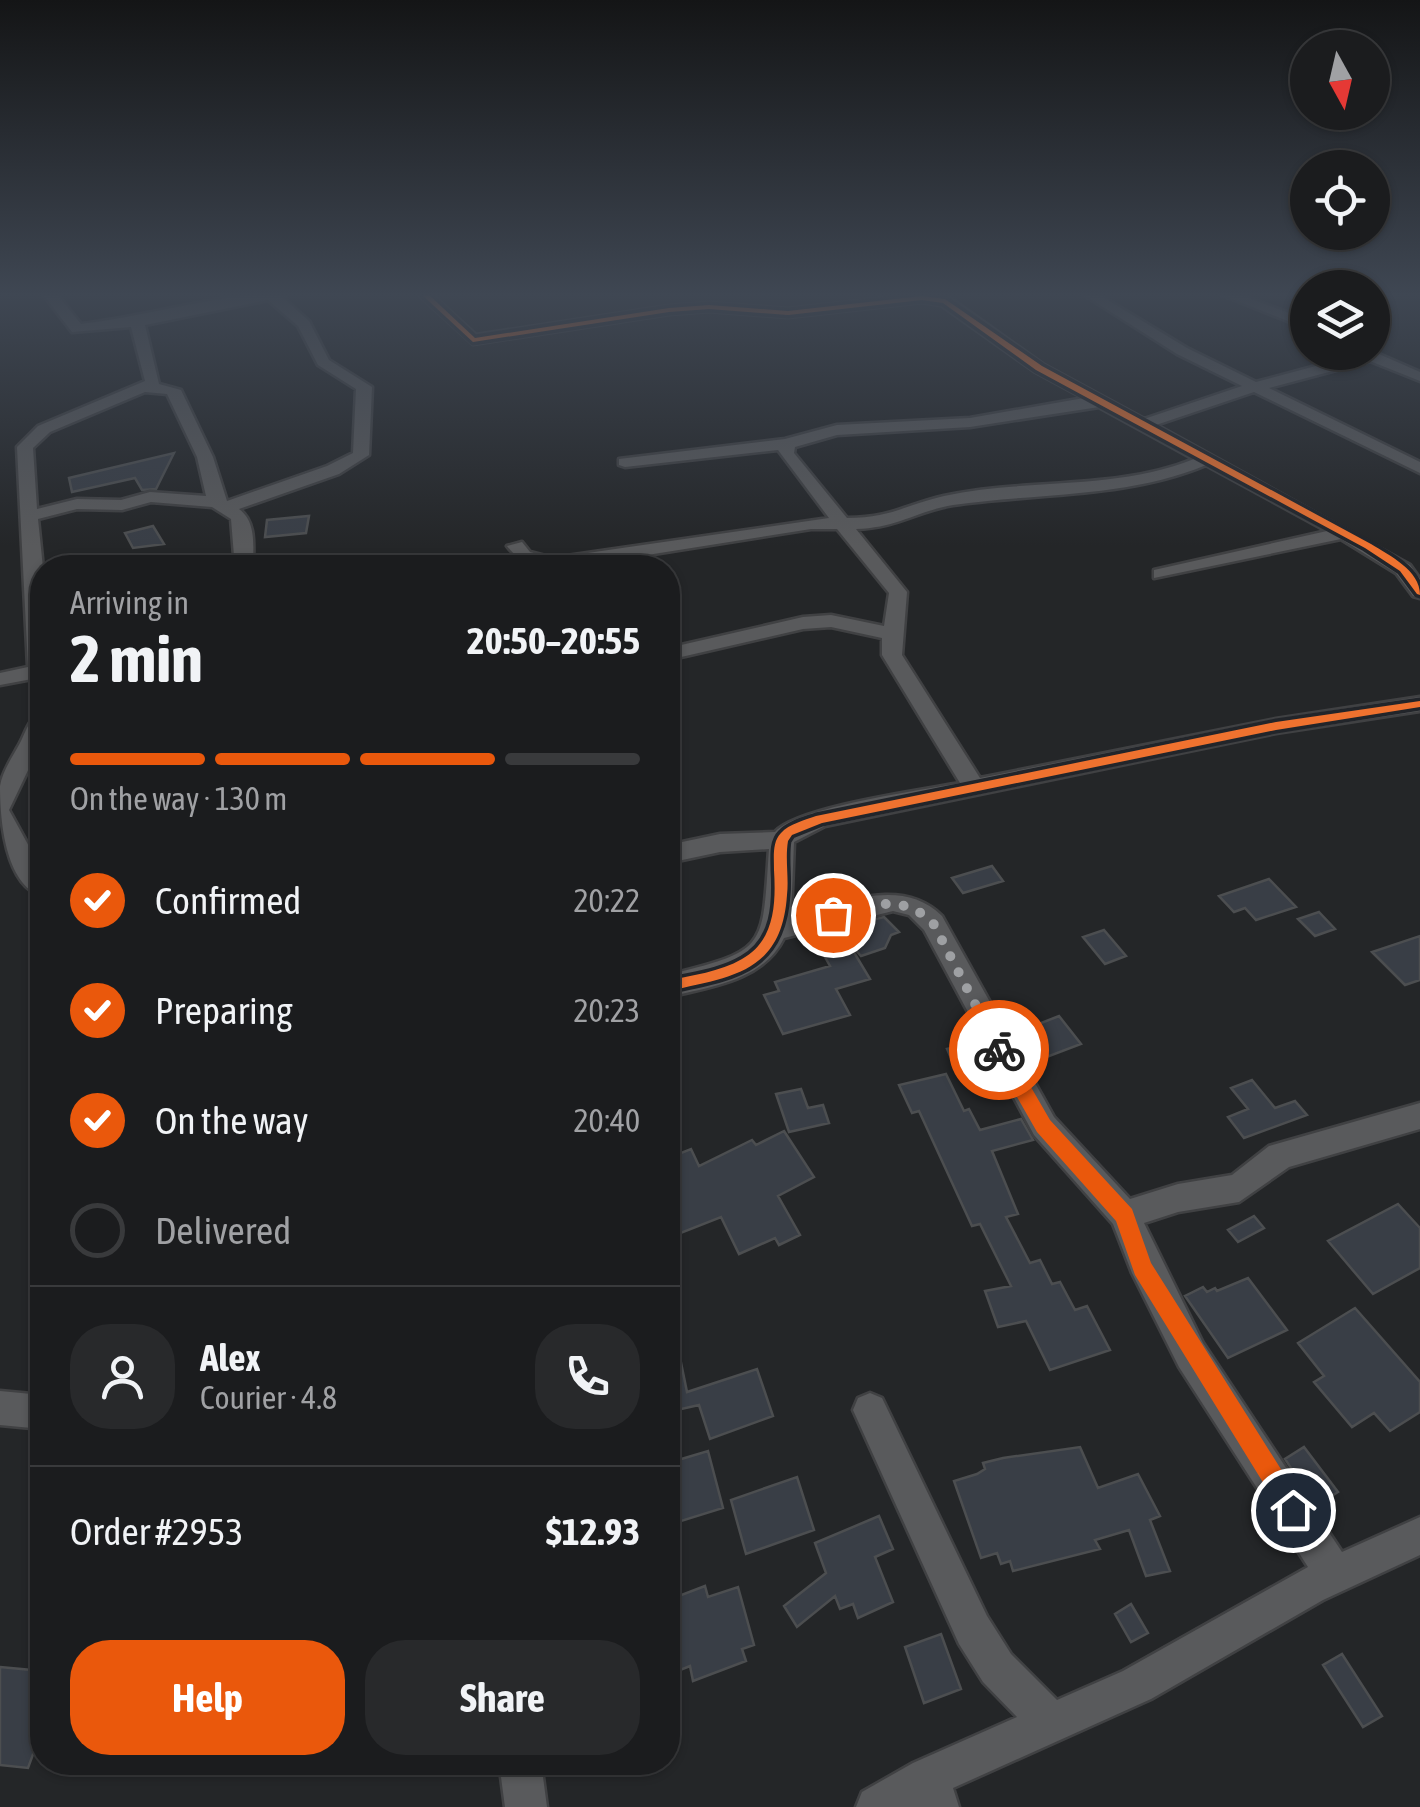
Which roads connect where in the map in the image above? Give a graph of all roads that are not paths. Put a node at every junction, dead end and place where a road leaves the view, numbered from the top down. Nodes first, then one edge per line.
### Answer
1 (152, 377) edge
2 (348, 377) edge
3 (1058, 377) edge
4 (1235, 377) edge
5 (1287, 377) edge
6 (1254, 387) junction
7 (147, 388) junction
8 (1108, 402) junction
9 (1147, 423) junction
10 (787, 444) junction
11 (1206, 460) junction
12 (625, 462) dead end
13 (1420, 468) edge
14 (221, 505) junction
15 (27, 517) junction
16 (844, 525) junction
17 (1343, 533) junction
18 (516, 546) dead end
19 (33, 555) edge
20 (244, 555) edge
21 (523, 555) edge
22 (610, 555) edge
23 (1162, 574) dead end
24 (1420, 592) edge
25 (888, 634) junction
26 (680, 651) edge
27 (30, 677) edge
28 (0, 679) edge
29 (1420, 704) edge
30 (30, 745) edge
31 (973, 785) junction
32 (0, 806) edge
33 (0, 814) edge
34 (782, 840) junction
35 (680, 851) edge
36 (30, 872) edge
37 (780, 930) junction
38 (680, 983) edge
39 (1420, 1116) edge
40 (1125, 1215) junction
41 (0, 1408) edge
42 (870, 1410) dead end
43 (30, 1411) edge
44 (1420, 1536) edge
45 (1335, 1575) junction
46 (1051, 1724) junction
47 (522, 1775) edge
48 (933, 1792) edge
49 (526, 1807) edge
50 (877, 1807) edge

1 - 7 street
2 - 14 street
3 - 8 street
4 - 6 street
5 - 6 street
6 - 9 street
6 - 13 street
7 - 14 street
7 - 15 street
8 - 9 street
8 - 10 street
9 - 11 street
10 - 12 street
10 - 16 street
11 - 16 street
11 - 17 street
14 - 15 street
14 - 20 street
15 - 19 street
16 - 22 street
16 - 25 street
17 - 23 street
17 - 24 street
18 - 21 street
25 - 26 street
25 - 31 street
27 - 28 street
29 - 31 street
30 - 32 street
31 - 34 street
33 - 36 street
34 - 35 street
34 - 37 street
37 - 38 street
37 - 40 street
39 - 40 street
40 - 45 street
41 - 43 street
42 - 46 street
44 - 45 street
45 - 46 street
46 - 48 street
47 - 49 street
48 - 50 street

